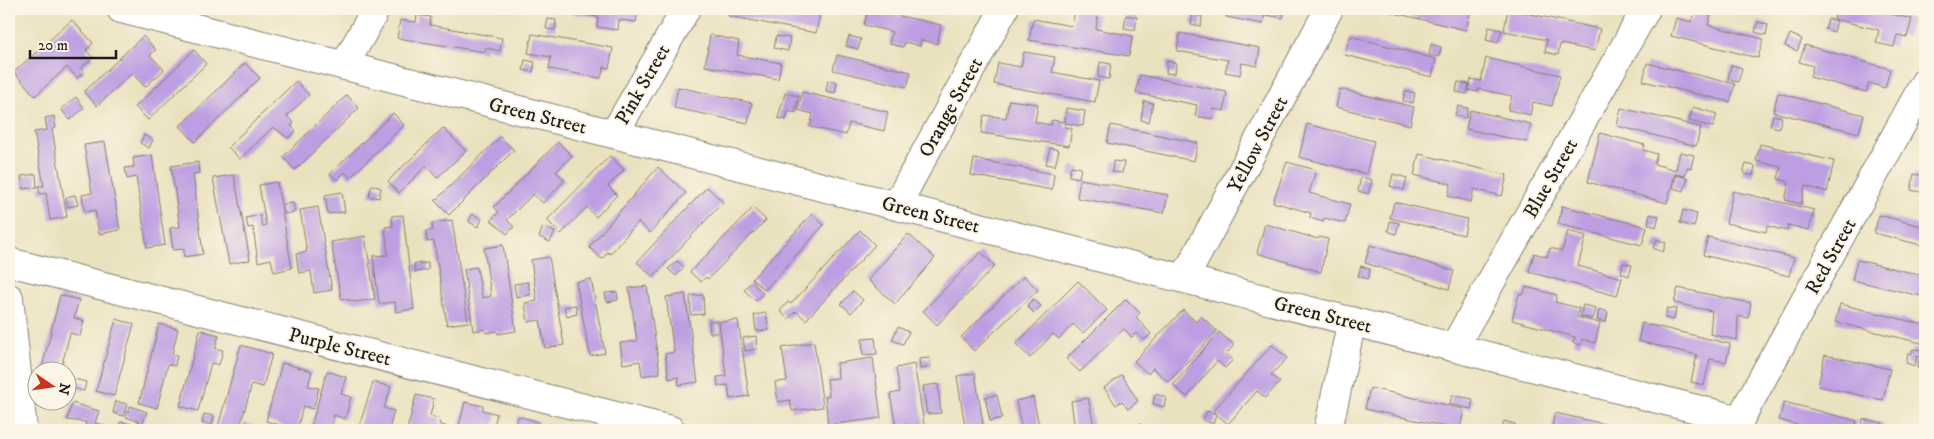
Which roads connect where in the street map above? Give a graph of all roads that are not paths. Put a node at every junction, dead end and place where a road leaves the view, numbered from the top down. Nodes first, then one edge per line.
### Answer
1 (121, 9) edge
2 (376, 9) edge
3 (686, 9) edge
4 (1004, 9) edge
5 (1329, 9) edge
6 (1646, 9) edge
7 (344, 66) junction
8 (1925, 82) edge
9 (614, 134) junction
10 (896, 206) junction
11 (9, 262) edge
12 (1184, 279) junction
13 (9, 298) edge
14 (1352, 322) junction
15 (1454, 347) junction
16 (1737, 425) edge
17 (23, 430) edge
18 (671, 430) edge
19 (1328, 430) edge

1 - 7 street, Green Street
2 - 7 street
3 - 9 street, Pink Street
4 - 10 street, Orange Street
5 - 12 street, Yellow Street
6 - 15 street, Blue Street
7 - 9 street, Green Street
8 - 16 street, Red Street
9 - 10 street, Green Street
10 - 12 street, Green Street
11 - 18 street, Purple Street
12 - 14 street, Green Street
13 - 17 street
14 - 15 street, Green Street
14 - 19 street
15 - 16 street, Green Street

